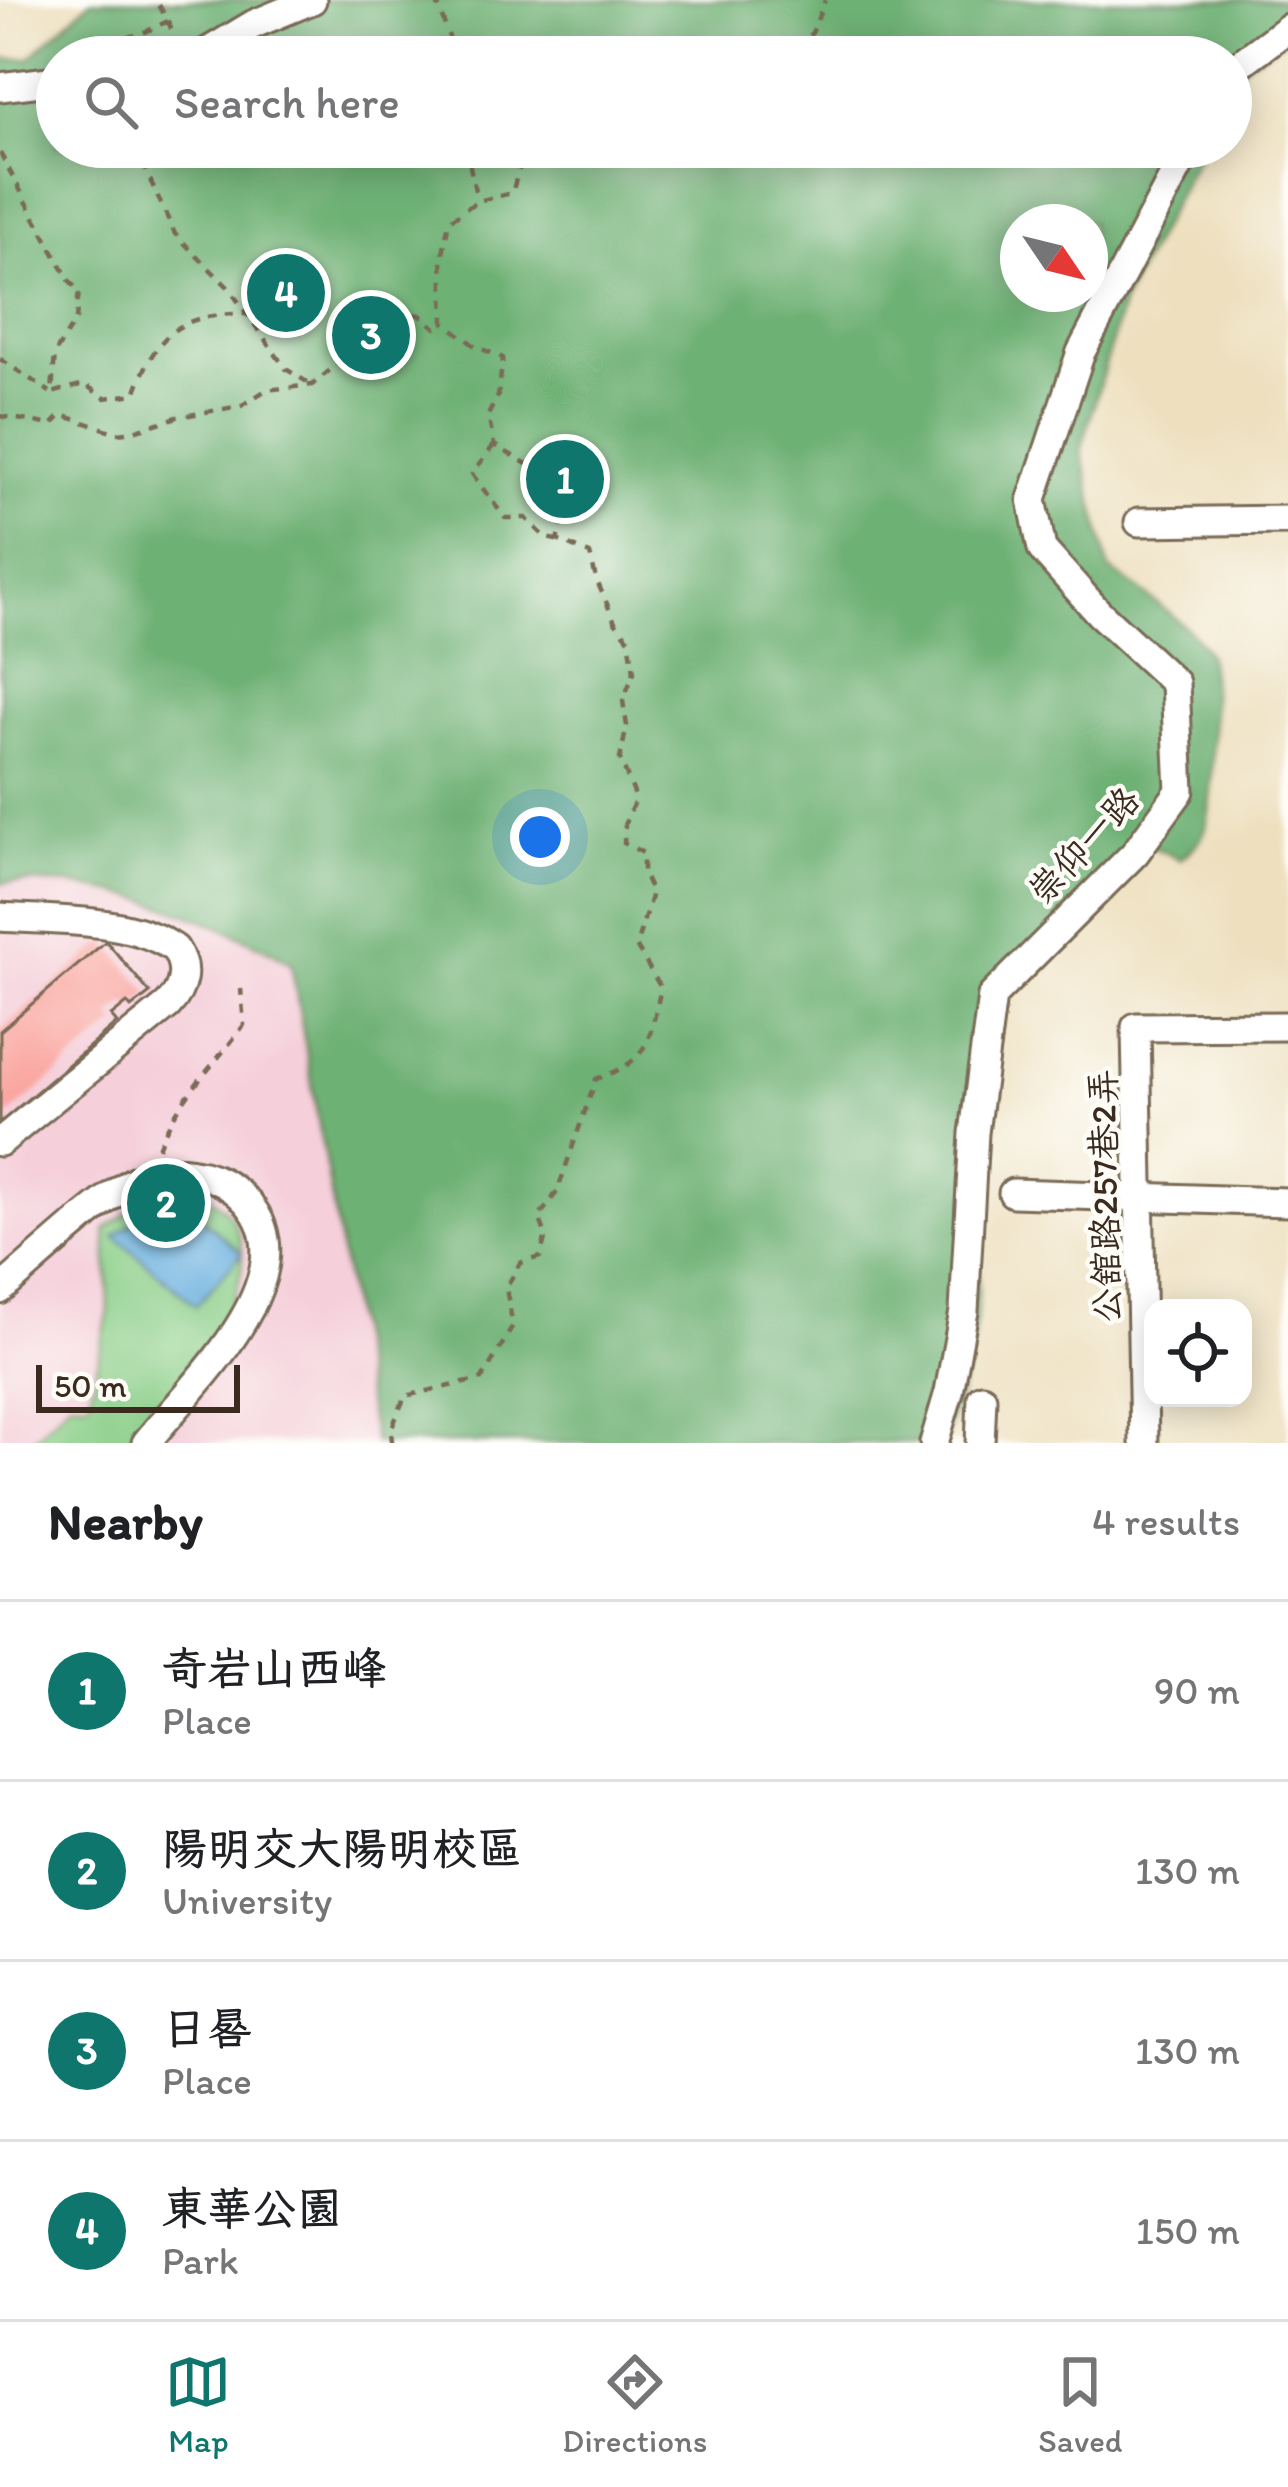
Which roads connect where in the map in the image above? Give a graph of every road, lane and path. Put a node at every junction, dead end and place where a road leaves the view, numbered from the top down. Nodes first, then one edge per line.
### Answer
1 (156, 0) edge
2 (312, 0) edge
3 (436, 0) edge
4 (826, 0) edge
5 (168, 21) junction
6 (1288, 28) edge
7 (131, 36) edge
8 (173, 36) edge
9 (234, 36) edge
10 (449, 36) edge
11 (808, 36) edge
12 (1252, 56) edge
13 (36, 83) edge
14 (0, 87) edge
15 (0, 152) edge
16 (144, 168) edge
17 (470, 168) edge
18 (520, 168) edge
19 (1178, 168) edge
20 (477, 202) junction
21 (246, 314) junction
22 (444, 322) junction
23 (0, 359) edge
24 (312, 386) junction
25 (52, 393) junction
26 (0, 416) edge
27 (494, 445) junction
28 (1288, 520) edge
29 (1139, 522) dead end
30 (557, 541) junction
31 (0, 917) edge
32 (241, 989) dead end
33 (1288, 1026) edge
34 (0, 1142) edge
35 (158, 1148) dead end
36 (1013, 1193) dead end
37 (1140, 1196) junction
38 (1288, 1202) edge
39 (0, 1290) edge
40 (982, 1398) dead end
41 (146, 1443) edge
42 (392, 1443) edge
43 (934, 1443) edge
44 (980, 1443) edge
45 (1144, 1443) edge

1 - 5 path
2 - 9 street
3 - 10 path
4 - 11 path
5 - 7 path
5 - 8 path
6 - 12 street
13 - 14 street
15 - 25 path
16 - 21 path
17 - 20 path
18 - 20 path
19 - 43 street, 崇仰一路
20 - 22 path
21 - 24 path
21 - 25 path
22 - 24 path
22 - 27 path
23 - 25 path
24 - 26 path
27 - 30 path
27 - 30 path
28 - 29 street
30 - 42 path
31 - 34 street
32 - 35 path
33 - 37 street, 公舘路257巷2弄
36 - 37 street
37 - 38 street
37 - 45 street, 公舘路257巷2弄
39 - 41 street
40 - 44 street

